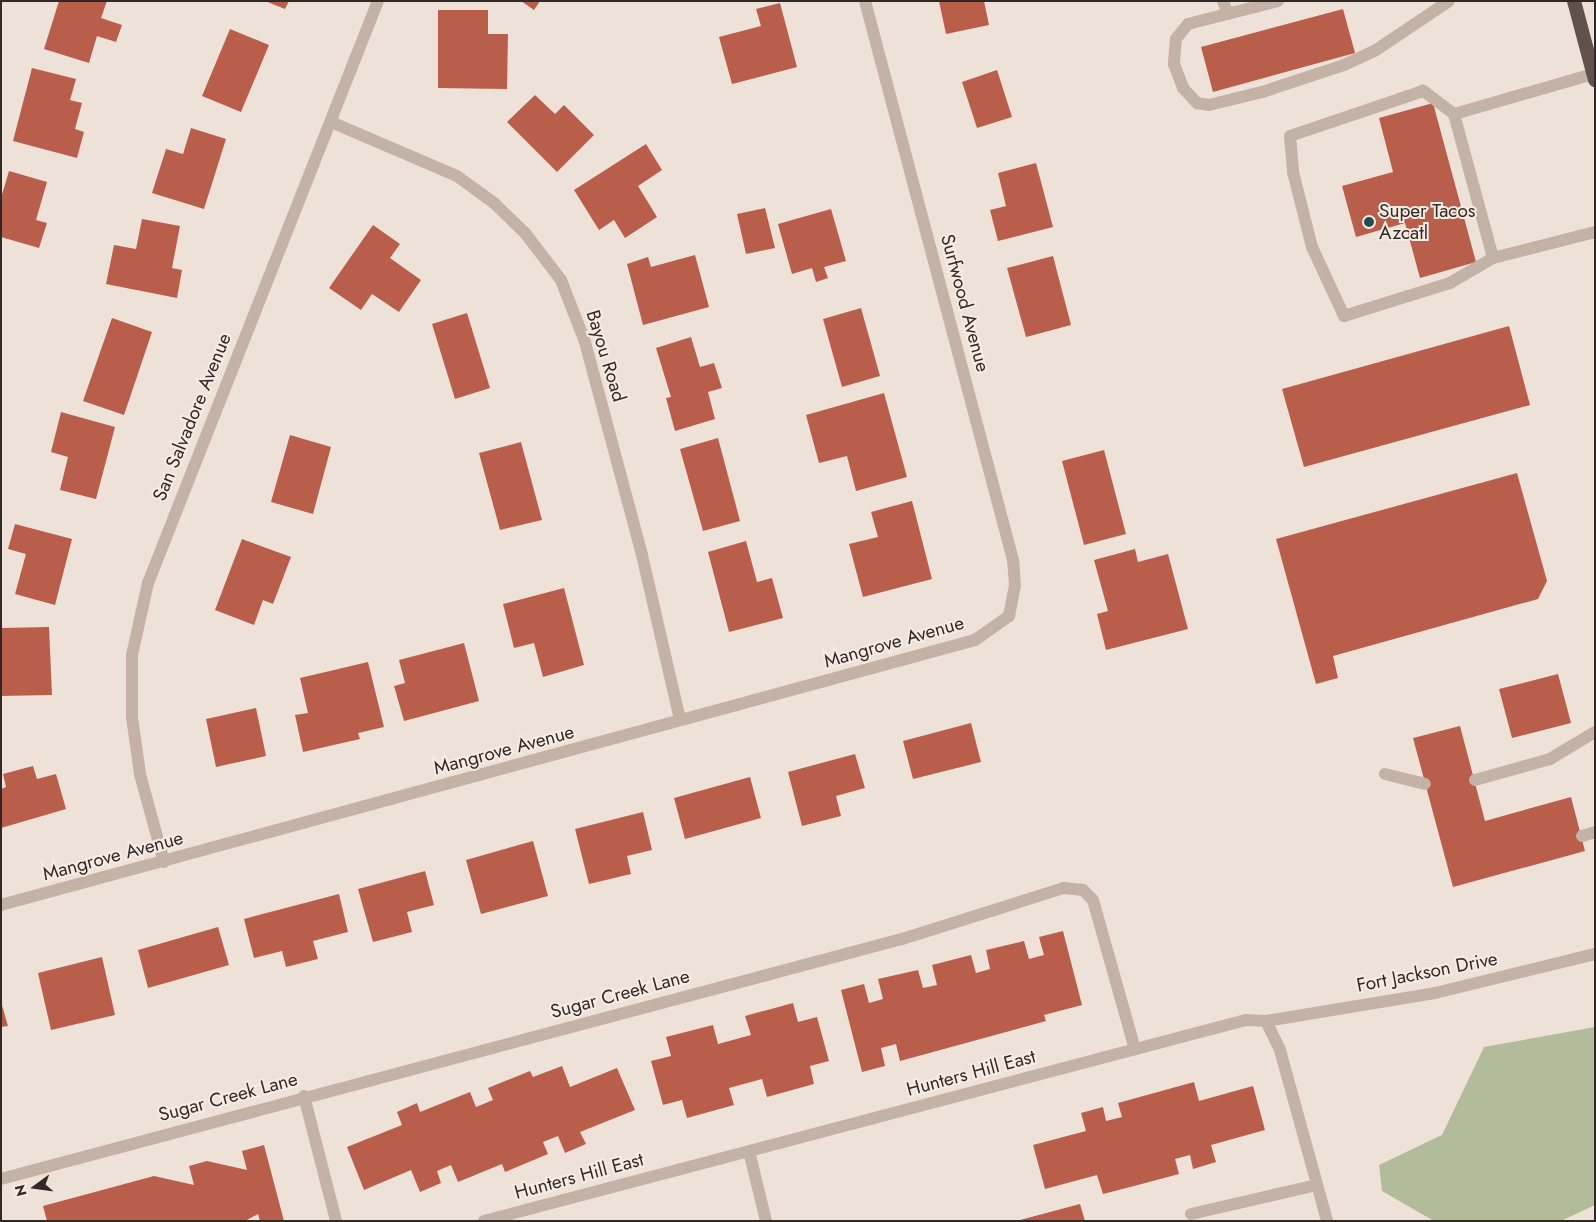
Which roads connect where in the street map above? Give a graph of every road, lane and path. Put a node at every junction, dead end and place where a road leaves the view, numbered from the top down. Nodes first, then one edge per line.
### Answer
1 (378, 1) edge
2 (865, 1) edge
3 (1224, 1) edge
4 (1278, 1) edge
5 (1450, 1) edge
6 (1574, 1) edge
7 (1228, 14) junction
8 (1594, 77) edge
9 (1454, 114) junction
10 (331, 122) junction
11 (1595, 232) edge
12 (1493, 258) junction
13 (1009, 616) joint
14 (680, 720) junction
15 (1595, 732) edge
16 (1385, 774) dead end
17 (1474, 780) dead end
18 (1425, 784) dead end
19 (1595, 832) edge
20 (1582, 836) dead end
21 (164, 862) junction
22 (1, 905) edge
23 (1595, 954) edge
24 (1266, 1021) junction
25 (1135, 1049) junction
26 (304, 1096) junction
27 (749, 1151) junction
28 (1, 1179) edge
29 (1317, 1186) junction
30 (1192, 1214) dead end
31 (336, 1221) edge
32 (484, 1221) edge
33 (766, 1221) edge
34 (1327, 1221) edge

1 - 10 street, San Salvadore Avenue
2 - 13 street, Surfwood Avenue
3 - 7 street
4 - 7 street
5 - 7 street
6 - 8 highway
8 - 9 street
9 - 12 street
9 - 12 street
10 - 14 street, Bayou Road
10 - 21 street, San Salvadore Avenue
11 - 12 street
13 - 14 street, Mangrove Avenue
14 - 21 street, Mangrove Avenue
15 - 17 street
16 - 18 street
19 - 20 street
21 - 22 street, Mangrove Avenue
23 - 24 street, Fort Jackson Drive
24 - 25 street, Hunters Hill East
24 - 29 street
25 - 26 street, Sugar Creek Lane
25 - 27 street, Hunters Hill East
26 - 28 street, Sugar Creek Lane
26 - 31 street
27 - 32 street, Hunters Hill East
27 - 33 street
29 - 30 street
29 - 34 street

